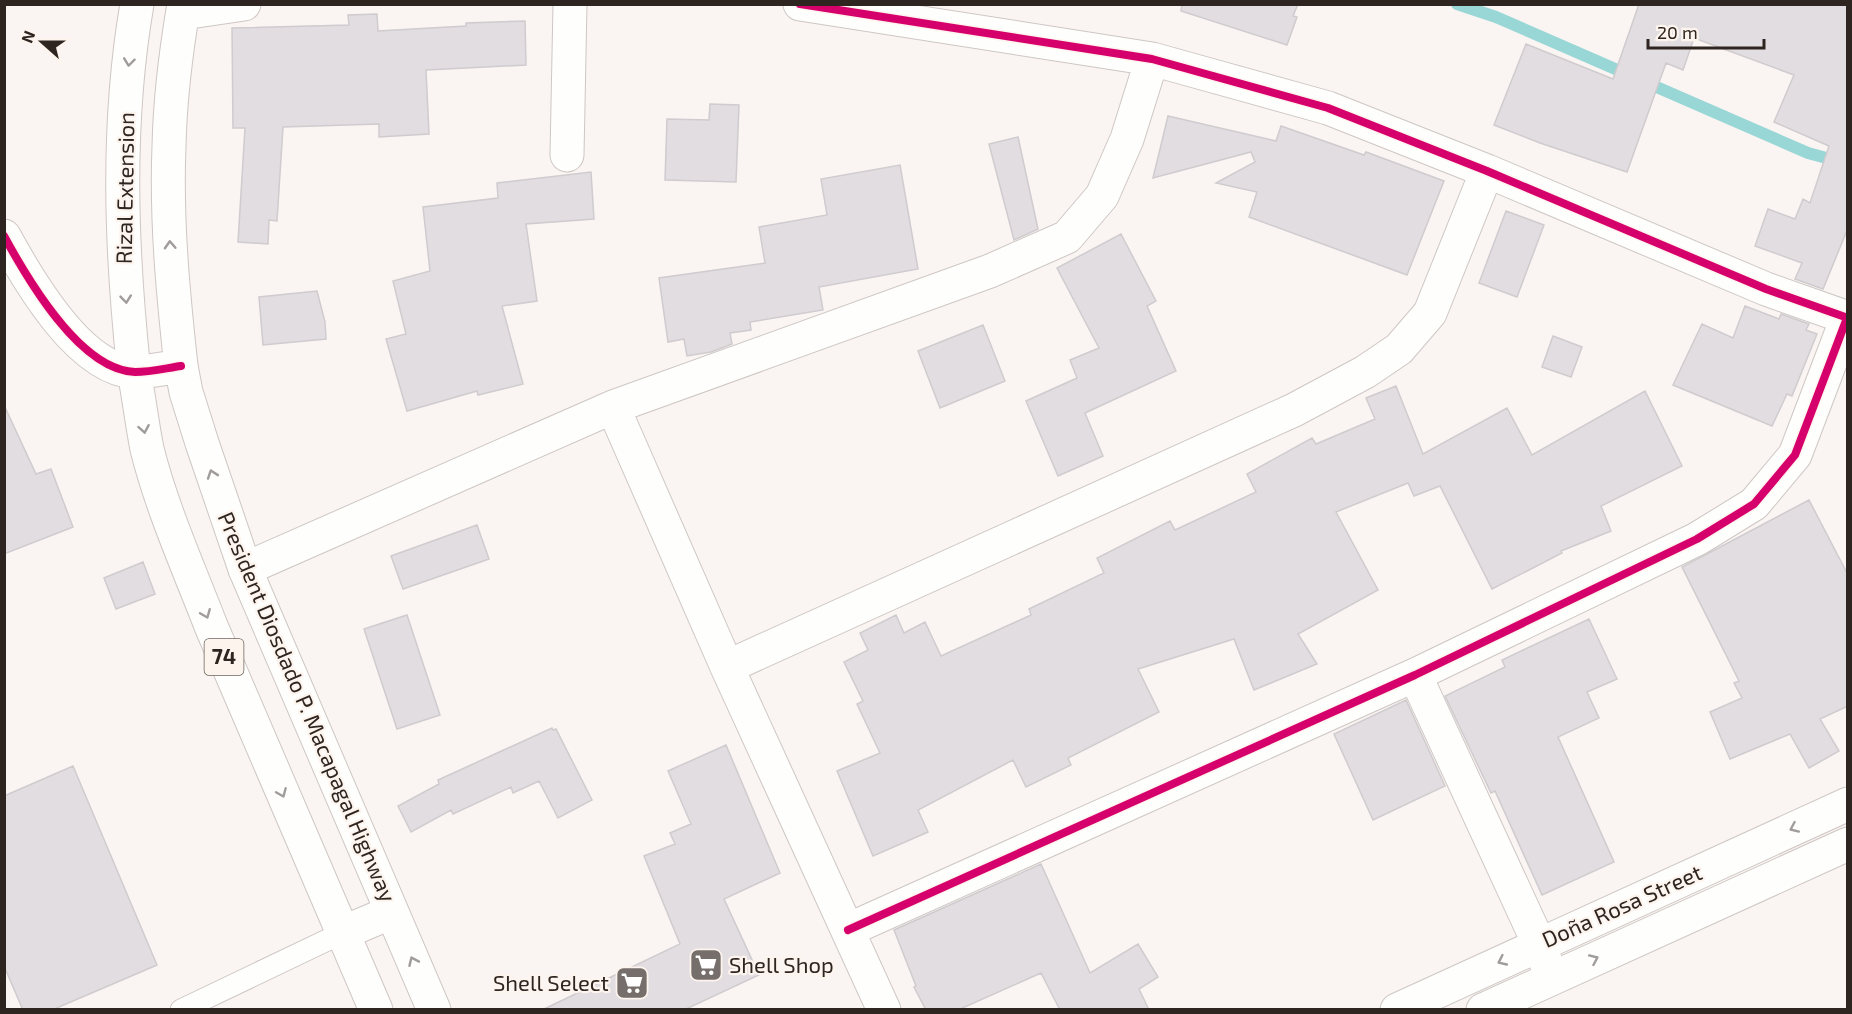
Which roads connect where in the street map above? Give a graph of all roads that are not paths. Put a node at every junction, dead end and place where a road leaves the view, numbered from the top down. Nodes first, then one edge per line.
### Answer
1 (137, 4) edge
2 (244, 4) edge
3 (570, 4) edge
4 (800, 4) edge
5 (184, 9) edge
6 (1152, 58) junction
7 (567, 155) dead end
8 (1487, 171) junction
9 (7, 249) edge
10 (1847, 318) edge
11 (182, 366) junction
12 (134, 372) junction
13 (613, 408) junction
14 (245, 569) junction
15 (727, 667) junction
16 (1415, 675) junction
17 (1848, 804) edge
18 (1848, 844) edge
19 (392, 912) junction
20 (848, 930) junction
21 (342, 933) junction
22 (1539, 945) junction
23 (1552, 978) junction
24 (181, 1010) edge
25 (376, 1010) edge
26 (434, 1010) edge
27 (884, 1010) edge
28 (1397, 1010) edge
29 (1483, 1010) edge

1 -> 12 main road, Rizal Extension / 74
2 - 5 main road
3 - 7 main road
4 - 6 main road
11 -> 5 main road, Rizal Extension / 74
6 - 8 main road
6 - 13 main road
8 - 10 main road
8 - 15 main road
9 - 12 main road
10 - 16 main road
11 - 12 main road
14 -> 11 main road, President Diosdado P. Macapagal Highway / 74
12 -> 21 main road, 74
13 - 14 main road
13 - 15 main road
14 - 19 main road, President Diosdado P. Macapagal Highway / 74
15 - 20 main road
16 - 20 main road
16 - 22 main road
17 -> 22 main road, Doña Rosa Street
23 -> 18 main road, Doña Rosa Street
19 - 21 main road
26 -> 19 main road, President Diosdado P. Macapagal Highway / 74
20 - 27 main road
21 - 24 lane
21 - 25 main road, 74
22 - 23 main road
22 -> 28 main road, Doña Rosa Street
23 - 29 main road, Doña Rosa Street

